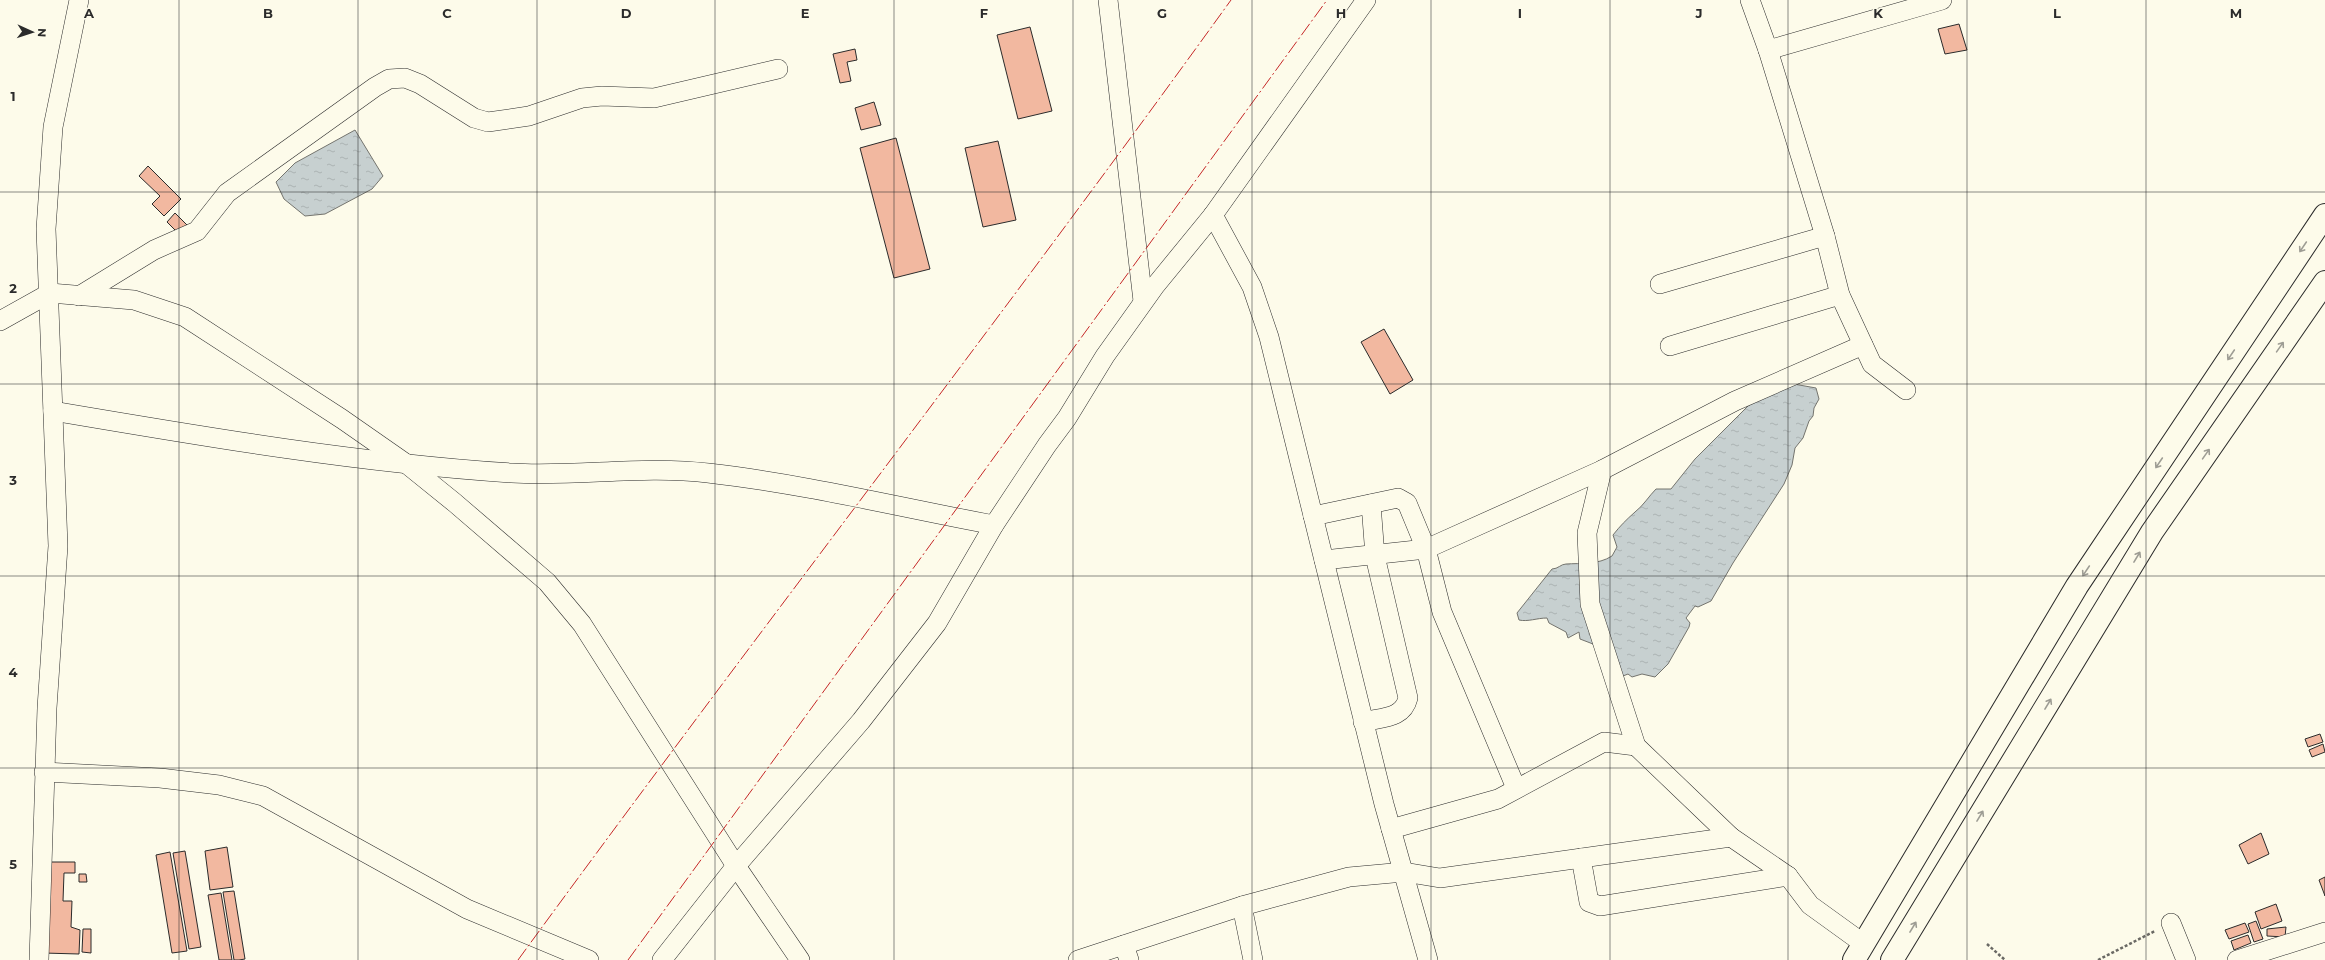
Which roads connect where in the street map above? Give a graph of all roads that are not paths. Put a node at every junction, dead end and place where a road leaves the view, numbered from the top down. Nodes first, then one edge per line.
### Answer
1 (78, 0) edge
2 (1108, 0) edge
3 (1366, 0) edge
4 (1750, 0) edge
5 (1942, 0) edge
6 (1768, 50) junction
7 (778, 69) dead end
8 (1213, 215) junction
9 (2325, 215) edge
10 (1826, 236) junction
11 (2325, 282) edge
12 (1660, 284) dead end
13 (50, 293) junction
14 (1840, 295) junction
15 (79, 296) junction
16 (1144, 301) junction
17 (0, 321) edge
18 (1863, 345) junction
19 (1670, 346) dead end
20 (1906, 390) dead end
21 (53, 411) junction
22 (408, 465) junction
23 (1602, 470) junction
24 (1370, 504) junction
25 (1313, 516) junction
26 (994, 525) junction
27 (1426, 549) junction
28 (1375, 556) junction
29 (1324, 560) junction
30 (1363, 722) junction
31 (1636, 746) junction
32 (44, 772) junction
33 (1516, 788) junction
34 (1391, 829) junction
35 (1731, 837) junction
36 (1581, 858) junction
37 (736, 866) junction
38 (1404, 872) junction
39 (1788, 876) junction
40 (1242, 906) junction
41 (2172, 923) road end
42 (2325, 932) edge
43 (1126, 952) edge
44 (1859, 952) edge
45 (39, 960) edge
46 (589, 960) edge
47 (662, 960) edge
48 (800, 960) edge
49 (1078, 960) edge
50 (1253, 960) edge
51 (1428, 960) edge
52 (1892, 960) edge
53 (2186, 960) edge
54 (2237, 960) edge

1 - 13 street
2 - 16 street
3 - 8 street
4 - 6 street
5 - 6 street
6 - 10 street
7 - 15 street
8 - 16 street
8 - 25 street
9 -> 44 main road
10 - 12 street
10 - 14 street
52 -> 11 main road
13 - 15 street
13 - 17 street
13 - 21 street
14 - 18 street
14 - 19 street
15 - 22 street
16 - 26 street
18 - 20 street
18 - 23 street
21 - 22 street
21 - 32 street
22 - 26 street
22 - 37 street
23 - 27 street
23 - 31 street
24 - 25 street
24 - 27 street
24 - 28 street
25 - 29 street
26 - 37 street
27 - 28 street
27 - 33 street
28 - 29 street
28 - 30 street
29 - 30 street
30 - 34 street
31 - 33 street
31 - 35 street
32 - 45 street
32 - 46 street
33 - 34 street
34 - 38 street
35 - 36 street
35 - 39 street
36 - 38 street
36 - 39 street
37 - 47 street
37 - 48 street
38 - 40 street
38 - 51 street
39 - 44 street
40 - 43 street
40 - 50 street
41 - 53 street
42 - 54 street
43 - 49 street

